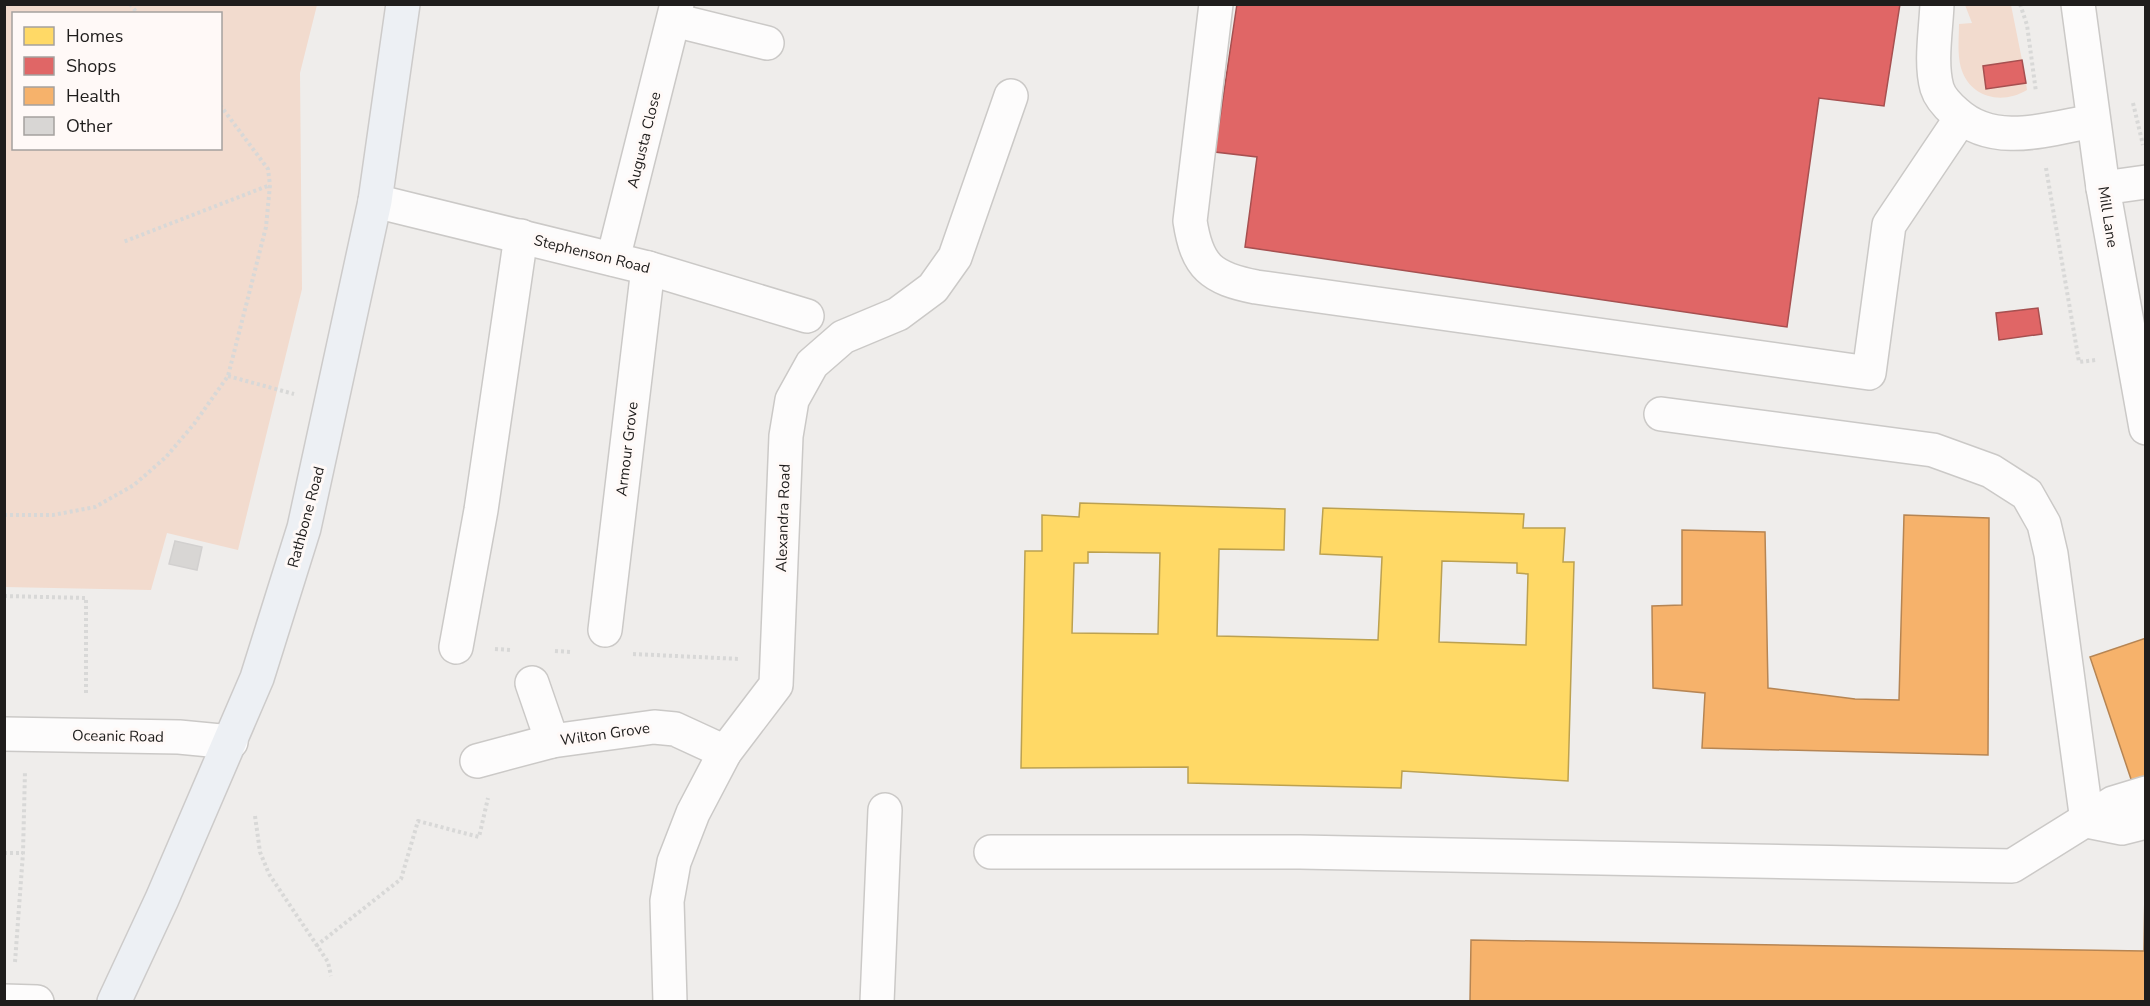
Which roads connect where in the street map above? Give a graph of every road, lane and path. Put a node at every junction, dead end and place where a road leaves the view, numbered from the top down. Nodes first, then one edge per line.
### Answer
1 (403, 4) edge
2 (1216, 4) edge
3 (1936, 4) edge
4 (2020, 4) edge
5 (2078, 4) edge
6 (676, 12) edge
7 (767, 43) dead end
8 (2035, 86) dead end
9 (1011, 96) dead end
10 (222, 108) edge
11 (1961, 118) junction
12 (2139, 118) dead end
13 (2093, 121) junction
14 (2144, 148) dead end
15 (2145, 182) edge
16 (270, 185) junction
17 (2103, 188) junction
18 (2050, 195) dead end
19 (375, 201) junction
20 (521, 236) junction
21 (123, 242) dead end
22 (613, 259) junction
23 (648, 268) junction
24 (807, 316) dead end
25 (2079, 362) dead end
26 (228, 376) junction
27 (333, 405) junction
28 (1660, 414) dead end
29 (2145, 428) edge
30 (4, 515) edge
31 (4, 596) edge
32 (605, 630) dead end
33 (456, 647) dead end
34 (532, 683) dead end
35 (15, 734) edge
36 (86, 736) junction
37 (552, 741) junction
38 (231, 742) junction
39 (724, 752) junction
40 (477, 761) joint
41 (2145, 793) edge
42 (885, 810) dead end
43 (255, 816) dead end
44 (2087, 821) junction
45 (2145, 822) edge
46 (991, 852) dead end
47 (4, 853) edge
48 (23, 853) junction
49 (316, 946) junction
50 (332, 976) dead end
51 (4, 1001) edge
52 (15, 1001) edge
53 (37, 1002) edge
54 (114, 1002) edge
55 (670, 1002) edge
56 (877, 1002) edge

1 - 19 main road, Rathbone Road
2 - 11 street
3 - 11 street
4 - 8 path
5 - 13 street, Mill Lane
6 - 7 street, Augusta Close
6 - 22 street, Augusta Close
9 - 39 street, Alexandra Road
10 - 16 path
11 - 13 street
12 - 14 path
13 - 17 street, Mill Lane
15 - 17 street
16 - 21 path
16 - 26 path
17 - 29 street, Mill Lane
18 - 25 path
19 - 20 street, Stephenson Road
19 - 27 main road, Rathbone Road
20 - 22 street, Stephenson Road
20 - 33 street
22 - 23 street, Stephenson Road
23 - 24 street, Stephenson Road
23 - 32 street, Armour Grove
26 - 27 path
26 - 30 path
27 - 38 main road, Rathbone Road
28 - 44 street
31 - 36 path
34 - 37 street, Wilton Grove
35 - 36 street, Oceanic Road
35 - 48 path
36 - 38 street, Oceanic Road
37 - 39 street, Wilton Grove
37 - 40 street, Wilton Grove
38 - 54 main road, Rathbone Road
39 - 55 street, Alexandra Road
40 - 49 path
41 - 44 street
42 - 56 street
43 - 49 path
44 - 45 street
44 - 46 street
47 - 48 path
48 - 52 path
49 - 50 path
51 - 52 street
52 - 53 street

